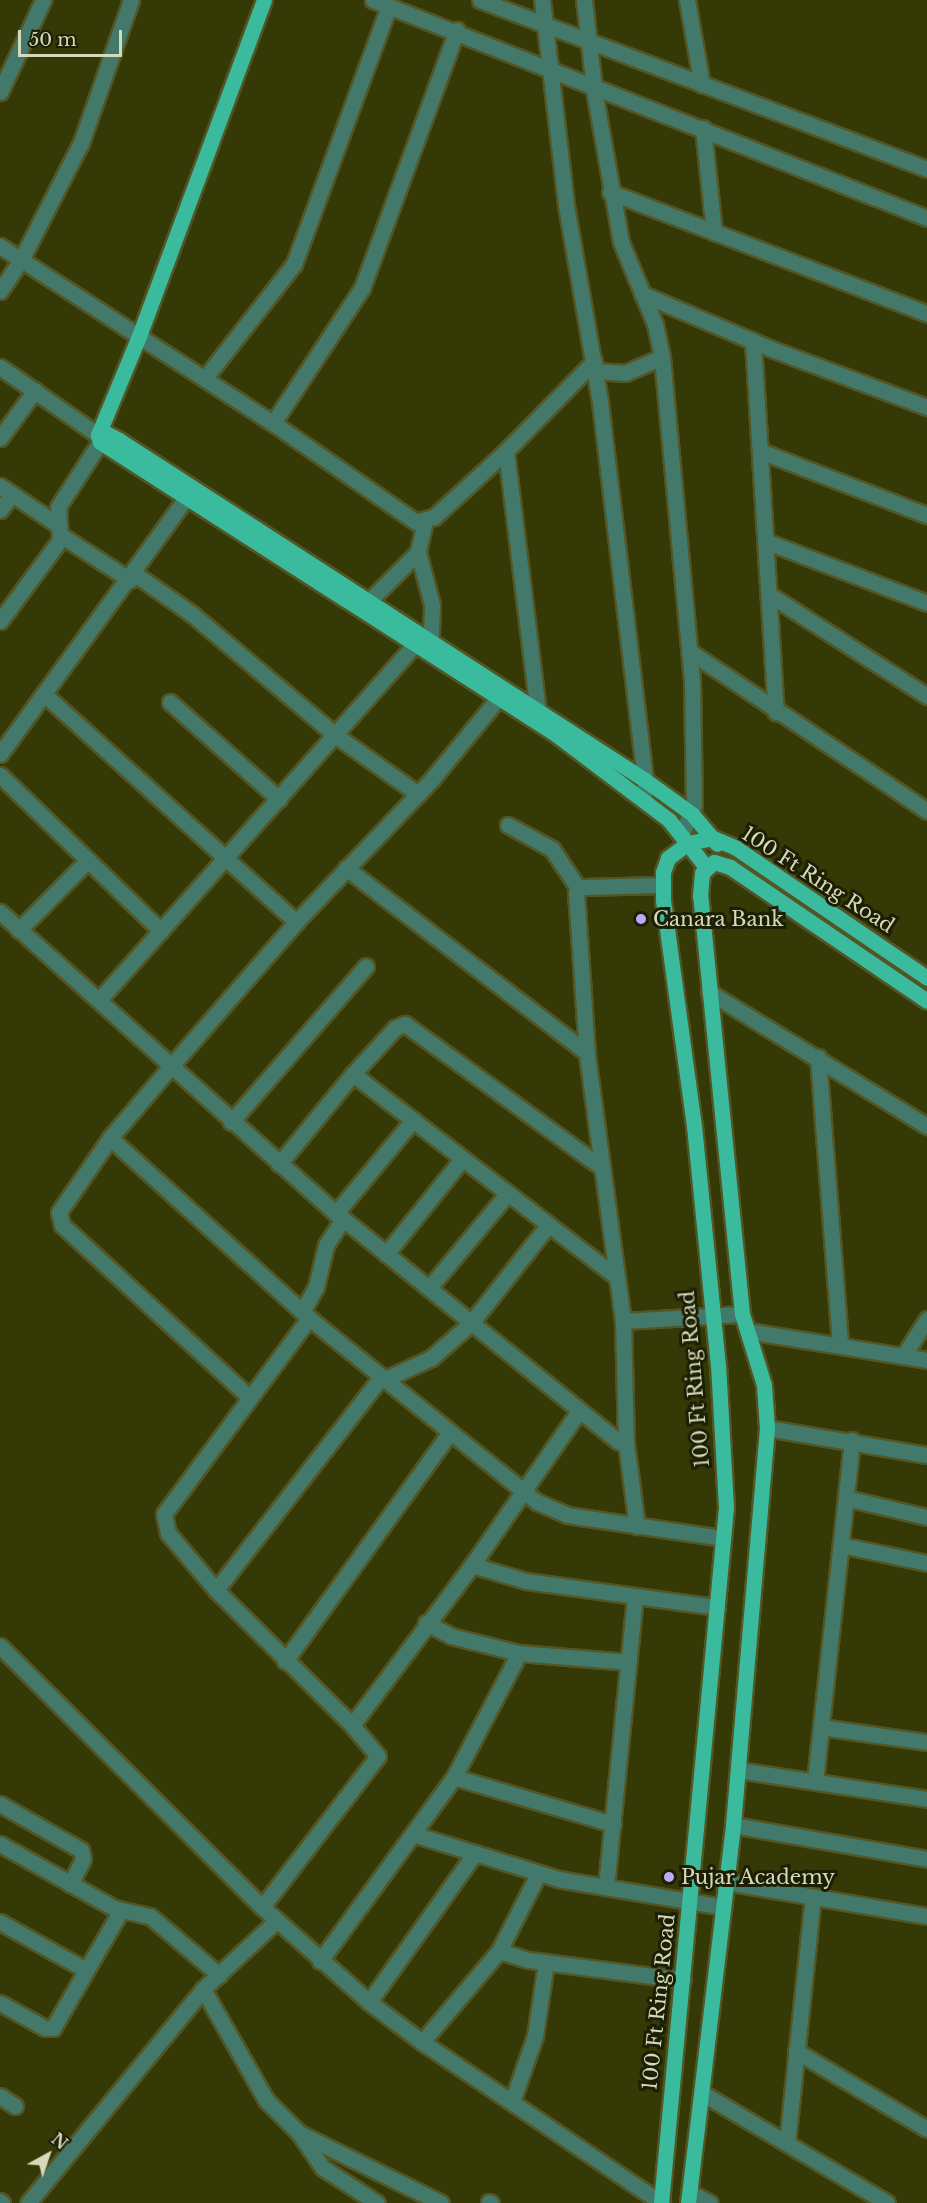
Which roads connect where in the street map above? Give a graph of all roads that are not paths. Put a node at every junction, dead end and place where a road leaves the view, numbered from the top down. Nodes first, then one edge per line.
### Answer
1 (43, 0) edge
2 (131, 0) edge
3 (264, 0) edge
4 (373, 0) edge
5 (480, 0) edge
6 (542, 0) edge
7 (584, 0) edge
8 (687, 0) edge
9 (389, 6) junction
10 (545, 25) junction
11 (457, 30) junction
12 (590, 42) junction
13 (552, 69) junction
14 (594, 84) junction
15 (702, 86) junction
16 (0, 92) edge
17 (703, 128) junction
18 (927, 169) edge
19 (610, 192) junction
20 (927, 218) edge
21 (714, 232) junction
22 (0, 246) edge
23 (21, 260) junction
24 (0, 291) edge
25 (642, 294) junction
26 (927, 314) edge
27 (139, 336) junction
28 (753, 341) junction
29 (662, 357) junction
30 (595, 366) junction
31 (0, 367) edge
32 (205, 378) junction
33 (35, 390) junction
34 (927, 406) edge
35 (273, 423) junction
36 (0, 438) edge
37 (99, 438) junction
38 (506, 451) junction
39 (760, 451) junction
40 (6, 490) edge
41 (187, 497) junction
42 (0, 510) edge
43 (927, 515) edge
44 (425, 521) junction
45 (60, 531) junction
46 (765, 541) junction
47 (418, 552) junction
48 (132, 577) junction
49 (770, 595) junction
50 (369, 601) junction
51 (927, 603) edge
52 (0, 621) edge
53 (430, 639) junction
54 (415, 644) junction
55 (689, 651) junction
56 (44, 694) junction
57 (927, 696) edge
58 (499, 697) junction
59 (170, 702) dead end
60 (538, 710) junction
61 (776, 712) junction
62 (335, 735) junction
63 (0, 754) edge
64 (0, 775) edge
65 (645, 780) junction
66 (418, 794) junction
67 (279, 799) junction
68 (644, 800) junction
69 (927, 811) edge
70 (692, 814) junction
71 (508, 825) dead end
72 (685, 838) junction
73 (713, 838) junction
74 (226, 859) junction
75 (88, 860) junction
76 (706, 867) junction
77 (730, 867) junction
78 (346, 868) junction
79 (662, 885) junction
80 (578, 888) junction
81 (0, 912) edge
82 (297, 922) junction
83 (20, 930) junction
84 (162, 931) junction
85 (366, 966) dead end
86 (927, 978) edge
87 (709, 992) junction
88 (99, 1000) junction
89 (927, 1001) edge
90 (587, 1053) junction
91 (818, 1057) junction
92 (171, 1066) junction
93 (353, 1074) junction
94 (412, 1120) junction
95 (231, 1122) junction
96 (927, 1126) edge
97 (110, 1138) junction
98 (462, 1159) junction
99 (279, 1164) junction
100 (600, 1166) junction
101 (507, 1194) junction
102 (340, 1216) junction
103 (548, 1225) junction
104 (386, 1254) junction
105 (617, 1277) junction
106 (429, 1288) junction
107 (742, 1314) junction
108 (305, 1315) junction
109 (711, 1316) junction
110 (927, 1319) edge
111 (623, 1321) junction
112 (471, 1323) junction
113 (748, 1331) junction
114 (840, 1344) junction
115 (904, 1355) junction
116 (927, 1360) edge
117 (383, 1378) junction
118 (248, 1396) junction
119 (579, 1411) junction
120 (767, 1428) junction
121 (450, 1432) junction
122 (852, 1440) junction
123 (626, 1443) junction
124 (927, 1455) edge
125 (524, 1492) junction
126 (846, 1498) junction
127 (927, 1517) edge
128 (636, 1526) junction
129 (723, 1538) junction
130 (841, 1545) junction
131 (927, 1563) edge
132 (472, 1565) junction
133 (216, 1590) junction
134 (635, 1597) junction
135 (717, 1607) junction
136 (426, 1623) junction
137 (0, 1646) edge
138 (519, 1653) junction
139 (285, 1661) junction
140 (628, 1662) junction
141 (352, 1725) junction
142 (821, 1727) junction
143 (926, 1737) edge
144 (738, 1770) junction
145 (454, 1778) junction
146 (815, 1781) junction
147 (927, 1798) edge
148 (0, 1804) edge
149 (613, 1824) junction
150 (733, 1825) junction
151 (413, 1834) junction
152 (0, 1844) edge
153 (475, 1853) junction
154 (927, 1859) edge
155 (538, 1874) junction
156 (726, 1882) junction
157 (70, 1884) junction
158 (606, 1887) junction
159 (813, 1897) junction
160 (690, 1901) junction
161 (723, 1906) junction
162 (262, 1907) junction
163 (121, 1910) junction
164 (927, 1916) edge
165 (276, 1921) junction
166 (0, 1922) edge
167 (500, 1951) junction
168 (320, 1961) junction
169 (546, 1962) junction
170 (86, 1970) junction
171 (219, 1975) junction
172 (683, 1980) junction
173 (203, 1989) junction
174 (369, 2002) junction
175 (0, 2003) edge
176 (422, 2042) junction
177 (796, 2051) junction
178 (702, 2093) junction
179 (0, 2096) edge
180 (512, 2102) junction
181 (15, 2106) dead end
182 (927, 2129) edge
183 (299, 2133) junction
184 (787, 2143) junction
185 (690, 2198) edge
186 (435, 2200) edge
187 (28, 2203) edge
188 (377, 2203) edge
189 (413, 2203) edge
190 (661, 2203) edge
191 (710, 2203) edge
192 (887, 2203) edge

1 - 16 street
2 - 23 street
3 - 27 main road
4 - 9 street
5 - 10 street
6 - 10 street
7 - 12 street
8 - 15 street
9 - 11 street
9 - 32 street
10 - 12 street
10 - 13 street
11 - 13 street
11 - 35 street
12 - 14 street
12 - 15 street
13 - 14 street
13 - 30 street
14 - 17 street
14 - 19 street
15 - 18 street
17 - 20 street
17 - 21 street
19 - 21 street
19 - 25 street
21 - 26 street
22 - 23 street
23 - 24 street
23 - 27 street
25 - 28 street
25 - 29 street
27 - 32 street
27 - 37 main road
28 - 34 street
28 - 39 street
29 - 30 street
29 - 55 street
30 - 38 street
30 - 65 street
31 - 33 street
32 - 35 street
33 - 36 street
33 - 37 street
35 - 44 street
37 - 41 main road
37 - 45 street
37 - 50 main road
38 - 44 street
38 - 60 street
39 - 43 street
39 - 46 street
40 - 42 street
40 - 45 street
41 - 48 street
41 - 54 main road
44 - 47 street
45 - 48 street
45 - 52 street
46 - 49 street
46 - 51 street
47 - 50 street
47 - 53 street
48 - 56 street
48 - 62 street
49 - 57 street
49 - 61 street
50 - 53 main road
53 - 60 main road
54 - 58 main road
54 - 62 street
55 - 61 street
55 - 70 street
56 - 63 street
56 - 74 street
58 - 66 street
58 - 68 main road
59 - 67 street
60 - 65 main road
61 - 69 street
62 - 66 street
62 - 67 street
64 - 75 street
65 - 68 street
65 - 70 main road
66 - 78 street
67 - 74 street
68 - 72 main road
70 - 72 street
70 - 73 main road
71 - 80 street
72 - 73 main road, 100 Ft Ring Road
72 - 76 main road
72 - 79 main road, 100 Ft Ring Road
73 - 77 main road
73 - 86 main road, 100 Ft Ring Road
74 - 82 street
74 - 84 street
75 - 83 street
75 - 84 street
76 - 77 main road
76 - 87 main road
77 - 89 main road
78 - 82 street
78 - 90 street
79 - 80 street
79 - 109 main road, 100 Ft Ring Road
80 - 90 street
81 - 83 street
82 - 92 street
83 - 88 street
84 - 88 street
85 - 95 street
87 - 91 street
87 - 107 main road
88 - 92 street
90 - 100 street
91 - 96 street
91 - 114 street
92 - 95 street
92 - 97 street
93 - 94 street
93 - 99 street
93 - 100 street
94 - 98 street
94 - 102 street
95 - 99 street
97 - 108 street
97 - 118 street
98 - 101 street
98 - 104 street
99 - 102 street
100 - 105 street
101 - 103 street
101 - 106 street
102 - 104 street
102 - 108 street
103 - 105 street
103 - 112 street
104 - 106 street
105 - 111 street
106 - 112 street
107 - 109 street
107 - 113 main road
108 - 117 street
108 - 118 street
109 - 111 street
109 - 129 main road, 100 Ft Ring Road
110 - 115 street
111 - 123 street
112 - 117 street
112 - 119 street
113 - 114 street
113 - 120 main road
114 - 115 street
115 - 116 street
117 - 121 street
117 - 133 street
118 - 133 street
119 - 123 street
119 - 125 street
120 - 122 street
120 - 144 main road
121 - 125 street
121 - 139 street
122 - 124 street
122 - 126 street
123 - 128 street
125 - 128 street
125 - 132 street
126 - 127 street
126 - 130 street
128 - 129 street
129 - 135 main road, 100 Ft Ring Road
130 - 131 street
130 - 142 street
132 - 134 street
132 - 136 street
133 - 139 street
134 - 135 street
134 - 140 street
135 - 160 main road, 100 Ft Ring Road
136 - 138 street
136 - 141 street
137 - 162 street
138 - 140 street
138 - 145 street
139 - 141 street
140 - 149 street
141 - 162 street
142 - 143 street
142 - 146 street
144 - 146 street
144 - 150 main road
145 - 149 street
145 - 151 street
146 - 147 street
148 - 157 street
149 - 158 street
150 - 154 street
150 - 156 main road
151 - 153 street
151 - 168 street
152 - 157 street
153 - 155 street
153 - 174 street
155 - 158 street
155 - 167 street
156 - 159 street
156 - 161 main road
157 - 163 street
158 - 160 street
159 - 164 street
159 - 177 street
160 - 161 street
160 - 172 main road, 100 Ft Ring Road
161 - 178 main road
162 - 165 street
163 - 170 street
163 - 171 street
165 - 168 street
165 - 171 street
166 - 170 street
167 - 169 street
167 - 176 street
168 - 174 street
169 - 172 street
169 - 180 street
170 - 175 street
171 - 173 street
172 - 190 main road, 100 Ft Ring Road
173 - 183 street
173 - 187 street
174 - 176 street
176 - 180 street
177 - 182 street
177 - 184 street
178 - 184 street
178 - 185 main road
179 - 181 street
180 - 190 street
183 - 186 street
183 - 188 street
184 - 192 street
185 - 191 street
186 - 189 street

